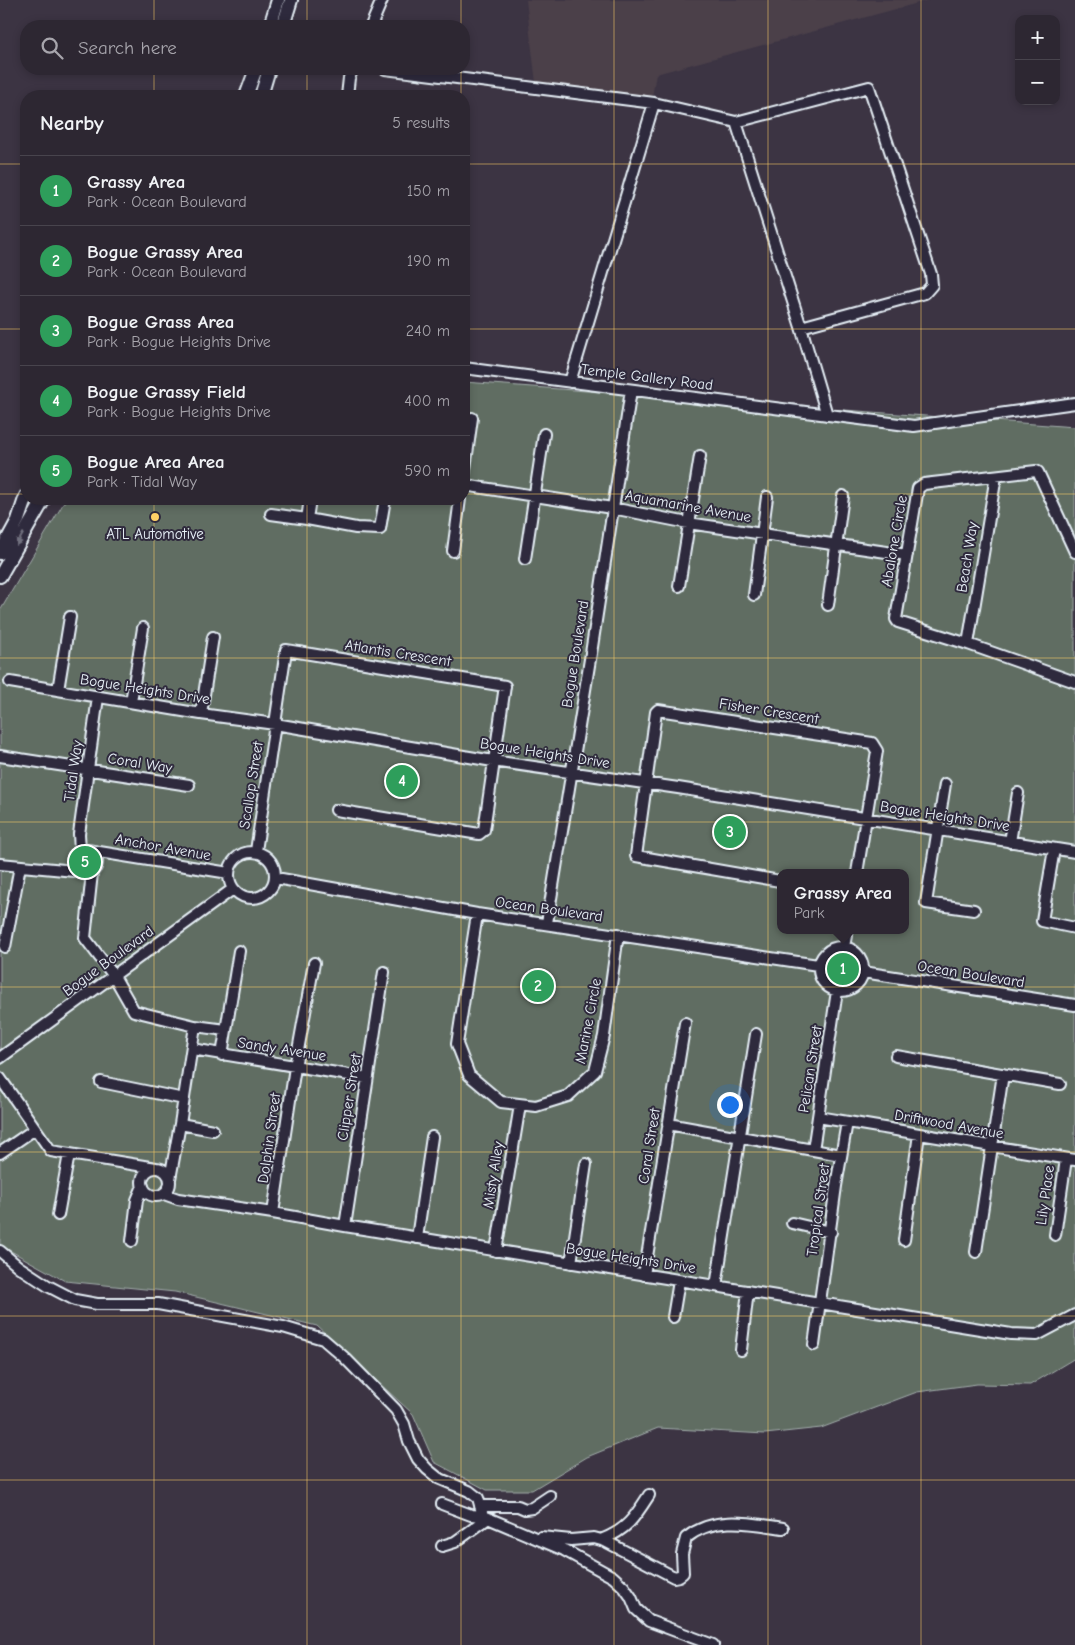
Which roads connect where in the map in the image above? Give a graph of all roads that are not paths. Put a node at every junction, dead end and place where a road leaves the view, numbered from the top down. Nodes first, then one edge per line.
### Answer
1 (278, 0) edge
2 (291, 0) edge
3 (382, 0) edge
4 (272, 20) edge
5 (285, 20) edge
6 (374, 20) edge
7 (254, 75) edge
8 (267, 75) edge
9 (350, 75) edge
10 (432, 75) edge
11 (248, 90) edge
12 (262, 90) edge
13 (348, 90) edge
14 (654, 103) junction
15 (736, 122) junction
16 (801, 327) junction
17 (470, 369) edge
18 (570, 382) junction
19 (631, 390) junction
20 (1075, 403) edge
21 (827, 415) junction
22 (472, 418) dead end
23 (470, 432) edge
24 (544, 434) dead end
25 (700, 456) dead end
26 (996, 476) junction
27 (470, 486) edge
28 (535, 496) junction
29 (843, 496) dead end
30 (766, 497) dead end
31 (23, 505) edge
32 (41, 505) edge
33 (309, 505) edge
34 (384, 505) edge
35 (459, 505) edge
36 (612, 508) junction
37 (271, 514) dead end
38 (307, 519) junction
39 (688, 523) junction
40 (761, 534) junction
41 (837, 543) junction
42 (453, 551) dead end
43 (1075, 552) edge
44 (0, 553) edge
45 (907, 555) junction
46 (525, 559) dead end
47 (0, 576) edge
48 (679, 586) dead end
49 (754, 595) dead end
50 (828, 605) dead end
51 (70, 617) dead end
52 (143, 628) dead end
53 (213, 637) dead end
54 (968, 644) junction
55 (10, 682) dead end
56 (1075, 682) edge
57 (58, 690) junction
58 (98, 696) junction
59 (131, 702) junction
60 (201, 714) junction
61 (276, 724) junction
62 (0, 756) edge
63 (493, 761) junction
64 (88, 770) junction
65 (571, 772) junction
66 (646, 783) junction
67 (946, 784) dead end
68 (189, 785) dead end
69 (1018, 793) dead end
70 (336, 810) dead end
71 (866, 818) junction
72 (937, 830) junction
73 (1010, 842) junction
74 (1054, 849) junction
75 (80, 850) junction
76 (256, 851) junction
77 (93, 852) junction
78 (1075, 852) edge
79 (0, 864) edge
80 (20, 866) junction
81 (857, 869) edge
82 (75, 871) junction
83 (92, 873) junction
84 (229, 873) junction
85 (276, 878) junction
86 (777, 881) edge
87 (234, 889) junction
88 (974, 910) dead end
89 (477, 914) junction
90 (546, 923) junction
91 (1075, 928) edge
92 (618, 934) junction
93 (846, 934) edge
94 (5, 947) dead end
95 (844, 947) junction
96 (239, 951) dead end
97 (314, 963) dead end
98 (818, 965) junction
99 (384, 972) dead end
100 (863, 972) junction
101 (114, 976) junction
102 (837, 991) junction
103 (1075, 1005) edge
104 (685, 1022) dead end
105 (194, 1026) junction
106 (226, 1030) junction
107 (756, 1034) dead end
108 (192, 1049) junction
109 (222, 1055) junction
110 (896, 1056) dead end
111 (0, 1058) edge
112 (295, 1067) junction
113 (1003, 1074) junction
114 (0, 1078) edge
115 (366, 1078) junction
116 (101, 1082) dead end
117 (1060, 1084) dead end
118 (184, 1098) junction
119 (520, 1104) junction
120 (818, 1118) junction
121 (847, 1122) junction
122 (180, 1124) junction
123 (668, 1124) junction
124 (35, 1129) junction
125 (214, 1130) dead end
126 (919, 1134) junction
127 (432, 1137) dead end
128 (740, 1137) junction
129 (992, 1146) junction
130 (813, 1150) junction
131 (0, 1154) edge
132 (69, 1154) junction
133 (841, 1155) junction
134 (1070, 1160) edge
135 (135, 1164) junction
136 (586, 1164) dead end
137 (174, 1165) junction
138 (159, 1169) junction
139 (170, 1181) junction
140 (145, 1185) junction
141 (164, 1194) junction
142 (178, 1199) junction
143 (273, 1213) junction
144 (58, 1215) dead end
145 (792, 1223) dead end
146 (345, 1226) junction
147 (830, 1232) junction
148 (1055, 1235) dead end
149 (417, 1238) junction
150 (904, 1240) dead end
151 (132, 1241) dead end
152 (0, 1251) edge
153 (496, 1251) junction
154 (976, 1252) dead end
155 (571, 1263) junction
156 (644, 1275) junction
157 (678, 1281) junction
158 (716, 1286) junction
159 (748, 1291) junction
160 (821, 1303) junction
161 (1075, 1315) edge
162 (673, 1317) dead end
163 (814, 1344) dead end
164 (741, 1350) dead end
165 (649, 1495) dead end
166 (550, 1496) dead end
167 (442, 1504) dead end
168 (483, 1513) junction
169 (783, 1528) dead end
170 (533, 1537) junction
171 (601, 1540) junction
172 (442, 1546) dead end
173 (713, 1645) edge

1 - 4 main road
2 - 5 main road
3 - 6 street
7 - 11 main road
8 - 12 main road
9 - 13 street
10 - 14 street
14 - 15 street
14 - 18 street
15 - 16 street
15 - 16 street
16 - 21 street
17 - 18 street, Temple Gallery Road
18 - 19 street, Temple Gallery Road
19 - 21 street, Temple Gallery Road
19 - 36 street, Bogue Boulevard
20 - 21 street, Temple Gallery Road
22 - 23 street
24 - 28 street
25 - 39 street
26 - 43 street, Abalone Circle
26 - 45 street, Abalone Circle
26 - 54 street, Beach Way
27 - 28 street, Aquamarine Avenue
28 - 36 street, Aquamarine Avenue
28 - 46 street
29 - 41 street
30 - 40 street
31 - 44 main road
32 -> 47 main road
33 - 38 street
34 - 38 street
35 - 42 street
36 - 39 street, Aquamarine Avenue
36 - 65 street, Bogue Boulevard
37 - 38 street
39 - 40 street, Aquamarine Avenue
39 - 48 street
40 - 41 street, Aquamarine Avenue
40 - 49 street
41 - 45 street, Aquamarine Avenue
41 - 50 street
45 - 54 street, Abalone Circle
51 - 57 street
52 - 59 street
53 - 60 street
54 - 56 street, Abalone Circle
55 - 57 street, Bogue Heights Drive
57 - 58 street, Bogue Heights Drive
58 - 59 street, Bogue Heights Drive
58 - 64 street, Tidal Way
59 - 60 street, Bogue Heights Drive
60 - 61 street, Bogue Heights Drive
61 - 63 street, Bogue Heights Drive
61 - 63 street, Atlantis Crescent
61 - 76 street, Scallop Street
62 - 64 street, Coral Way
63 - 65 street, Bogue Heights Drive
63 - 70 street
64 - 68 street, Coral Way
64 - 75 street, Tidal Way
65 - 66 street, Bogue Heights Drive
65 - 90 street, Bogue Boulevard
66 - 71 street, Bogue Heights Drive
66 - 71 street, Fisher Crescent
66 - 86 street
67 - 72 street
69 - 73 street
71 - 72 street, Bogue Heights Drive
71 - 81 street
72 - 73 street, Bogue Heights Drive
72 - 88 street
73 - 74 street, Bogue Heights Drive
74 - 78 street, Bogue Heights Drive
74 - 91 street
75 - 77 street
75 - 82 street
76 - 84 street
76 - 85 street
77 - 83 street
77 - 84 street, Anchor Avenue
79 - 80 street
80 - 82 street
80 - 94 street
82 - 83 street
83 - 101 street
84 - 87 street
85 - 87 street
85 - 89 street, Ocean Boulevard
87 - 101 street, Bogue Boulevard
89 - 90 street, Ocean Boulevard
89 - 119 street, Marine Circle
90 - 92 street, Ocean Boulevard
92 - 98 street, Ocean Boulevard
92 - 119 street, Marine Circle
93 - 95 street
95 - 98 street
95 - 100 street
96 - 106 street
97 - 112 street, Dolphin Street
98 - 102 street
99 - 115 street, Clipper Street
100 - 102 street
100 - 103 street, Ocean Boulevard
101 - 105 street
101 - 111 street, Bogue Boulevard
102 - 120 street, Pelican Street
104 - 123 street, Coral Street
105 - 106 street
105 - 108 street
106 - 109 street
107 - 128 street
108 - 109 street, Sandy Avenue
108 - 118 street
109 - 112 street, Sandy Avenue
110 - 113 street
112 - 115 street, Sandy Avenue
112 - 143 street, Dolphin Street
113 - 117 street
113 - 129 street
114 - 124 street
115 - 146 street, Clipper Street
116 - 118 street
118 - 122 street
119 - 153 street, Misty Alley
120 - 121 street, Driftwood Avenue
120 - 130 street, Pelican Street
121 - 126 street, Driftwood Avenue
121 - 133 street, Tropical Street
122 - 125 street
122 - 137 street
123 - 128 street
123 - 156 street, Coral Street
124 - 131 street
124 - 132 street
126 - 129 street, Driftwood Avenue
126 - 150 street
127 - 149 street
128 - 130 street
128 - 158 street
129 - 134 street, Driftwood Avenue
129 - 154 street
130 - 133 street
132 - 135 street
132 - 144 street
133 - 147 street, Tropical Street
134 - 148 street, Lily Place
135 - 138 street
135 - 140 street
136 - 155 street
137 - 138 street
137 - 139 street
138 - 139 street
138 - 140 street
139 - 141 street
139 - 142 street
140 - 141 street
140 - 151 street
141 - 142 street, Bogue Heights Drive
142 - 143 street, Bogue Heights Drive
143 - 146 street, Bogue Heights Drive
145 - 147 street
146 - 149 street, Bogue Heights Drive
147 - 160 street, Tropical Street
149 - 153 street, Bogue Heights Drive
152 - 168 street
153 - 155 street, Bogue Heights Drive
155 - 156 street, Bogue Heights Drive
156 - 157 street, Bogue Heights Drive
157 - 158 street, Bogue Heights Drive
157 - 162 street
158 - 159 street, Bogue Heights Drive
159 - 160 street, Bogue Heights Drive
159 - 164 street
160 - 161 street, Bogue Heights Drive
160 - 163 street, Tropical Street
165 - 171 street
166 - 168 street
167 - 168 street
168 - 170 street
168 - 172 street
169 - 171 street
170 - 171 street
170 - 173 street

